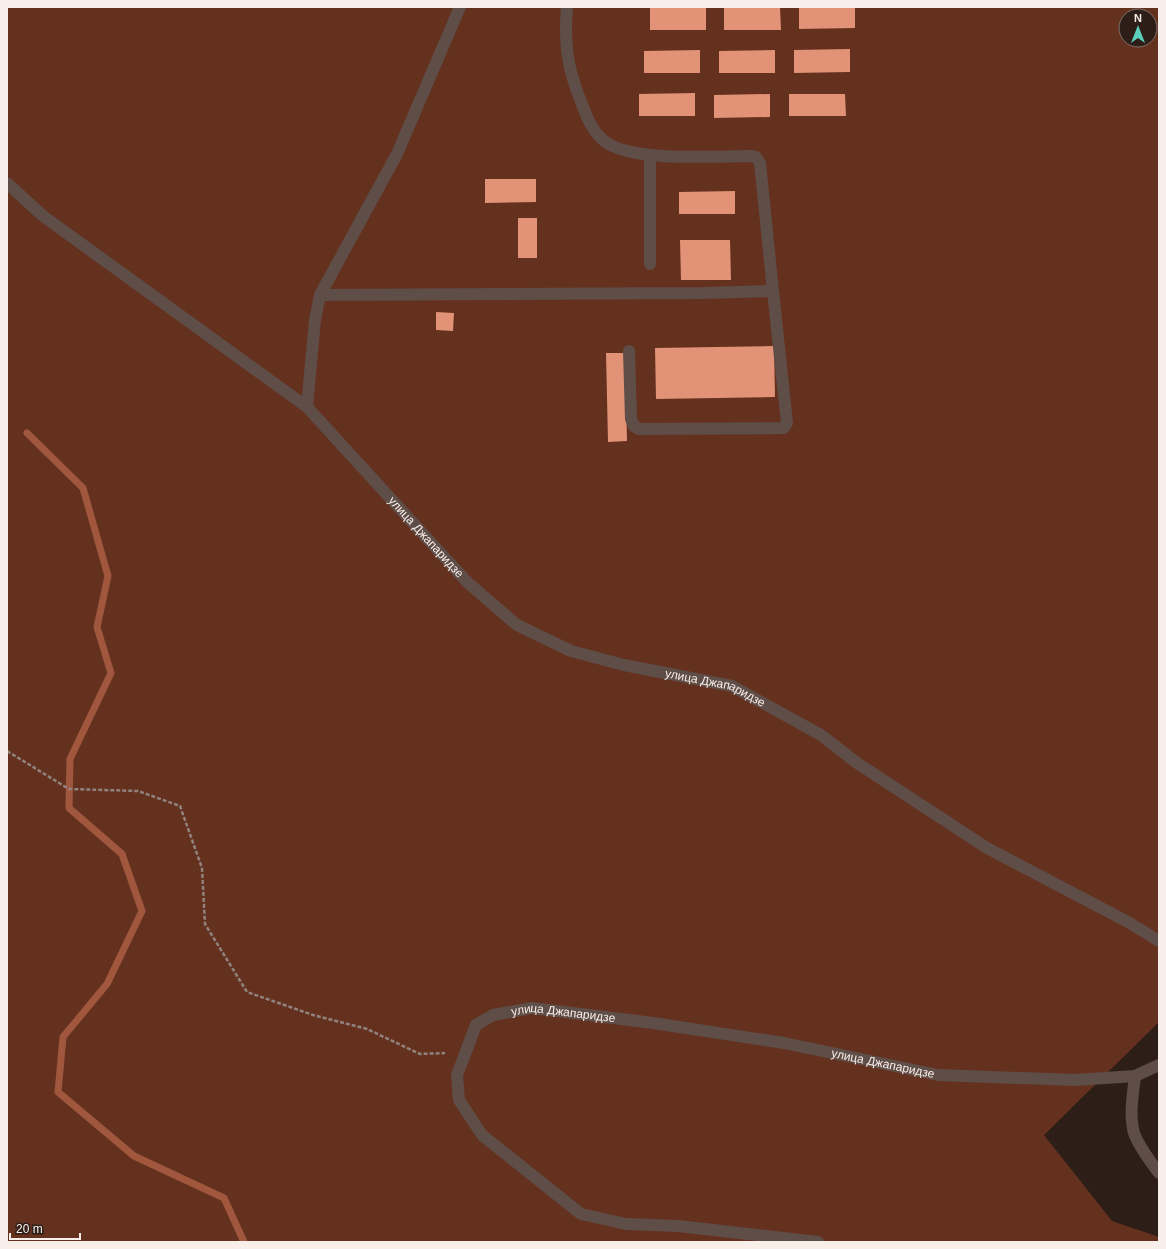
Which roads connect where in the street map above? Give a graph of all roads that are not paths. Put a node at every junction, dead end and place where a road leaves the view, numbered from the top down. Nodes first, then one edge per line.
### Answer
1 (460, 7) edge
2 (567, 7) edge
3 (650, 156) junction
4 (7, 183) edge
5 (650, 264) dead end
6 (773, 291) junction
7 (320, 295) junction
8 (629, 351) dead end
9 (307, 407) junction
10 (1159, 941) edge
11 (1159, 1065) edge
12 (1135, 1076) junction
13 (1159, 1173) edge
14 (818, 1242) edge

1 - 7 street
2 - 3 street
3 - 5 street
3 - 6 street
4 - 9 street, улица Джапаридзе
6 - 7 street
6 - 8 street
7 - 9 street
9 - 10 street, улица Джапаридзе
11 - 12 street, улица Джапаридзе
12 - 13 street
12 - 14 street, улица Джапаридзе

